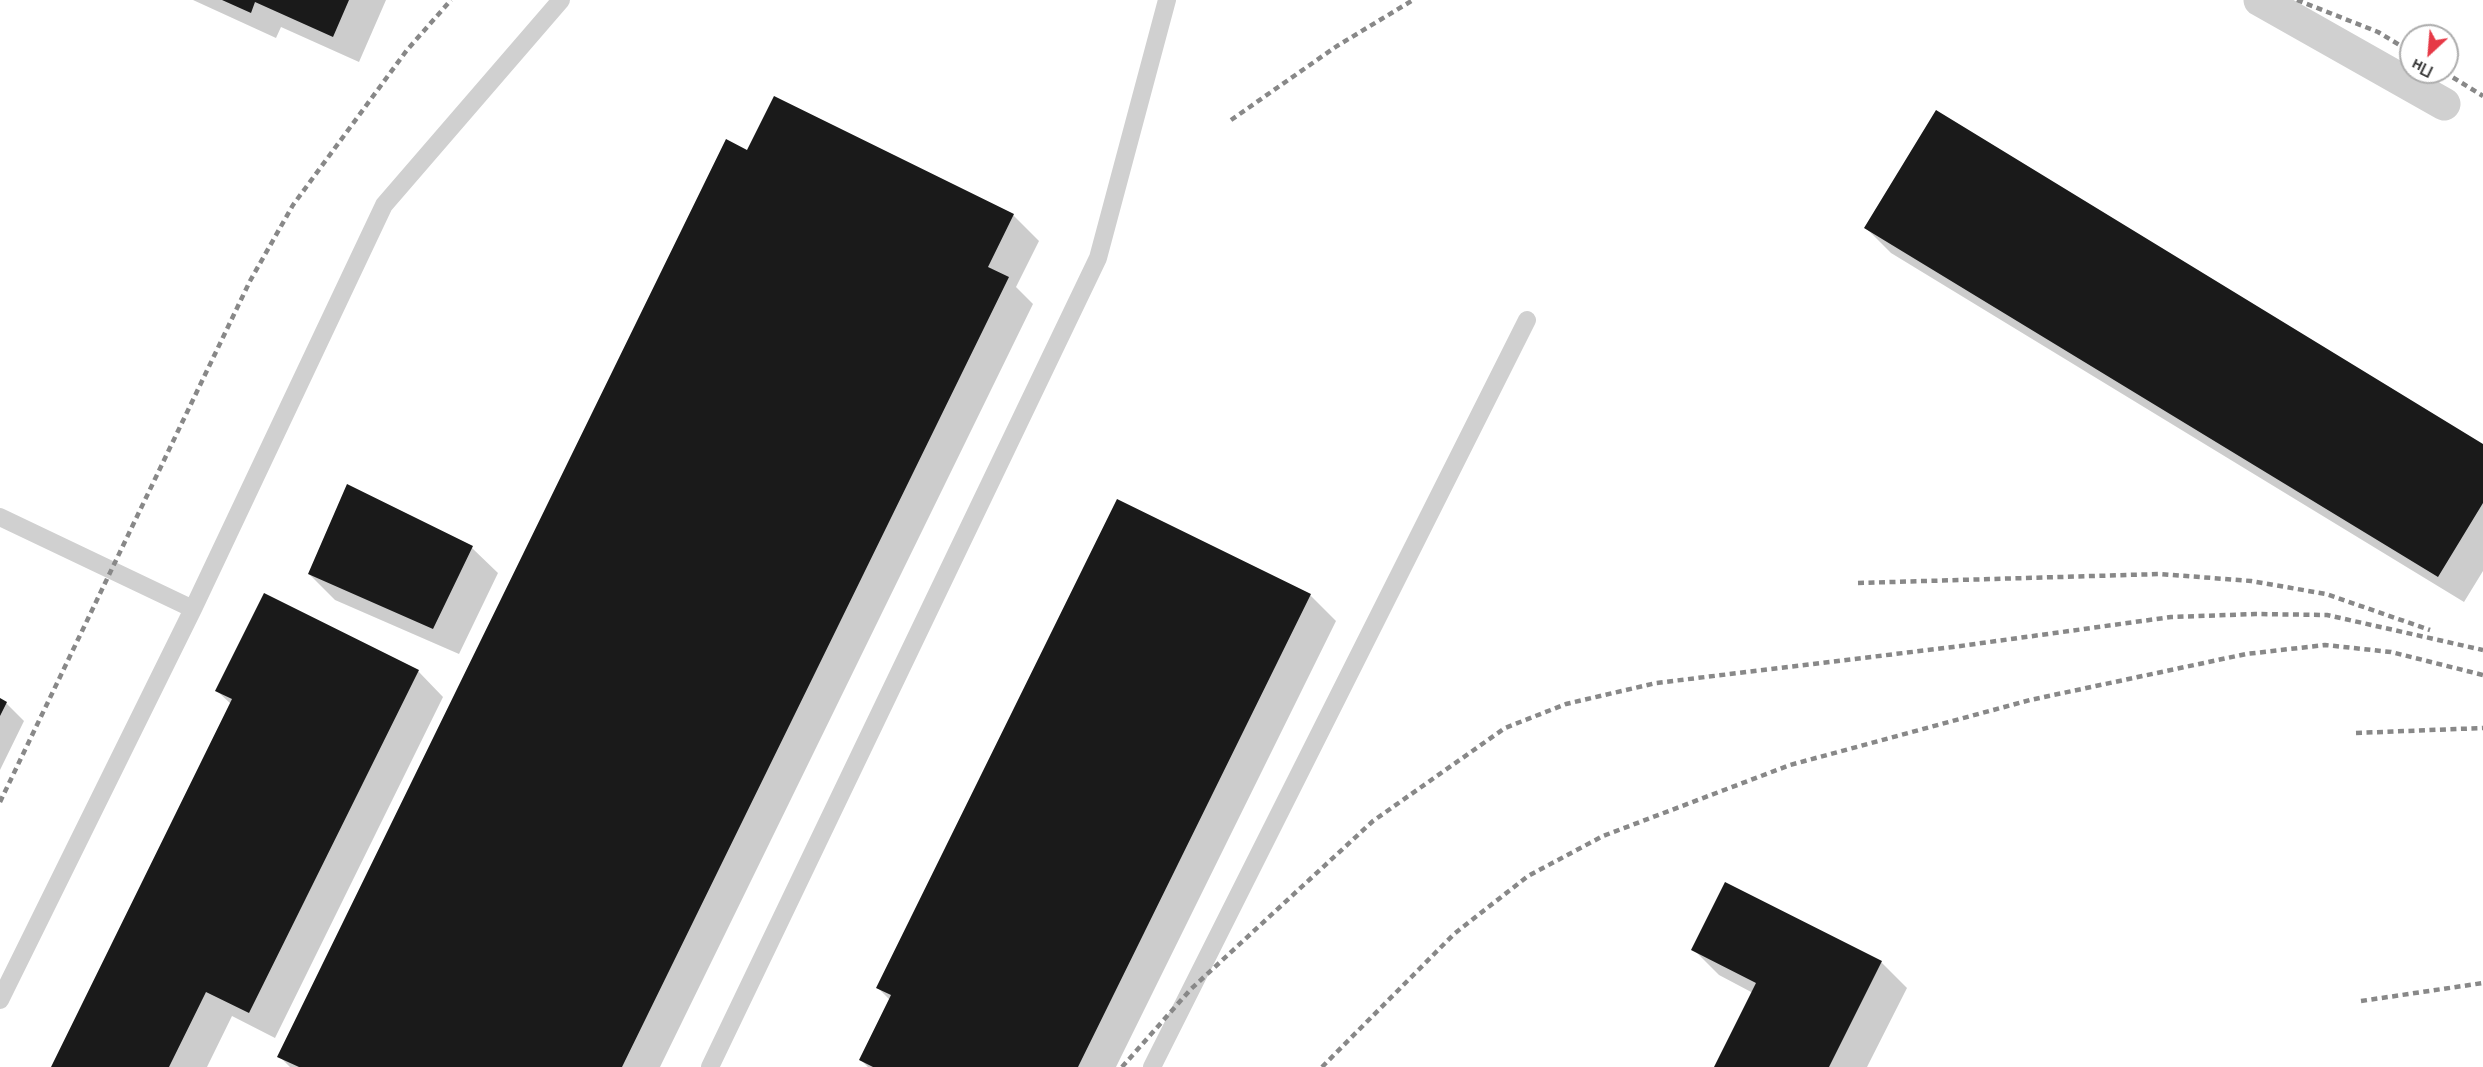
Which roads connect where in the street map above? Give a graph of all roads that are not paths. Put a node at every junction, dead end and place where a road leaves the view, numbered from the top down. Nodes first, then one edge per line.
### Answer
1 (561, 0) edge
2 (1167, 0) edge
3 (2260, 0) edge
4 (2444, 105) dead end
5 (1527, 320) dead end
6 (0, 518) edge
7 (193, 609) junction
8 (0, 1000) edge
9 (710, 1067) edge
10 (1152, 1067) edge

1 - 7 lane
2 - 9 lane
3 - 4 street
5 - 10 lane
6 - 7 lane
7 - 8 lane

